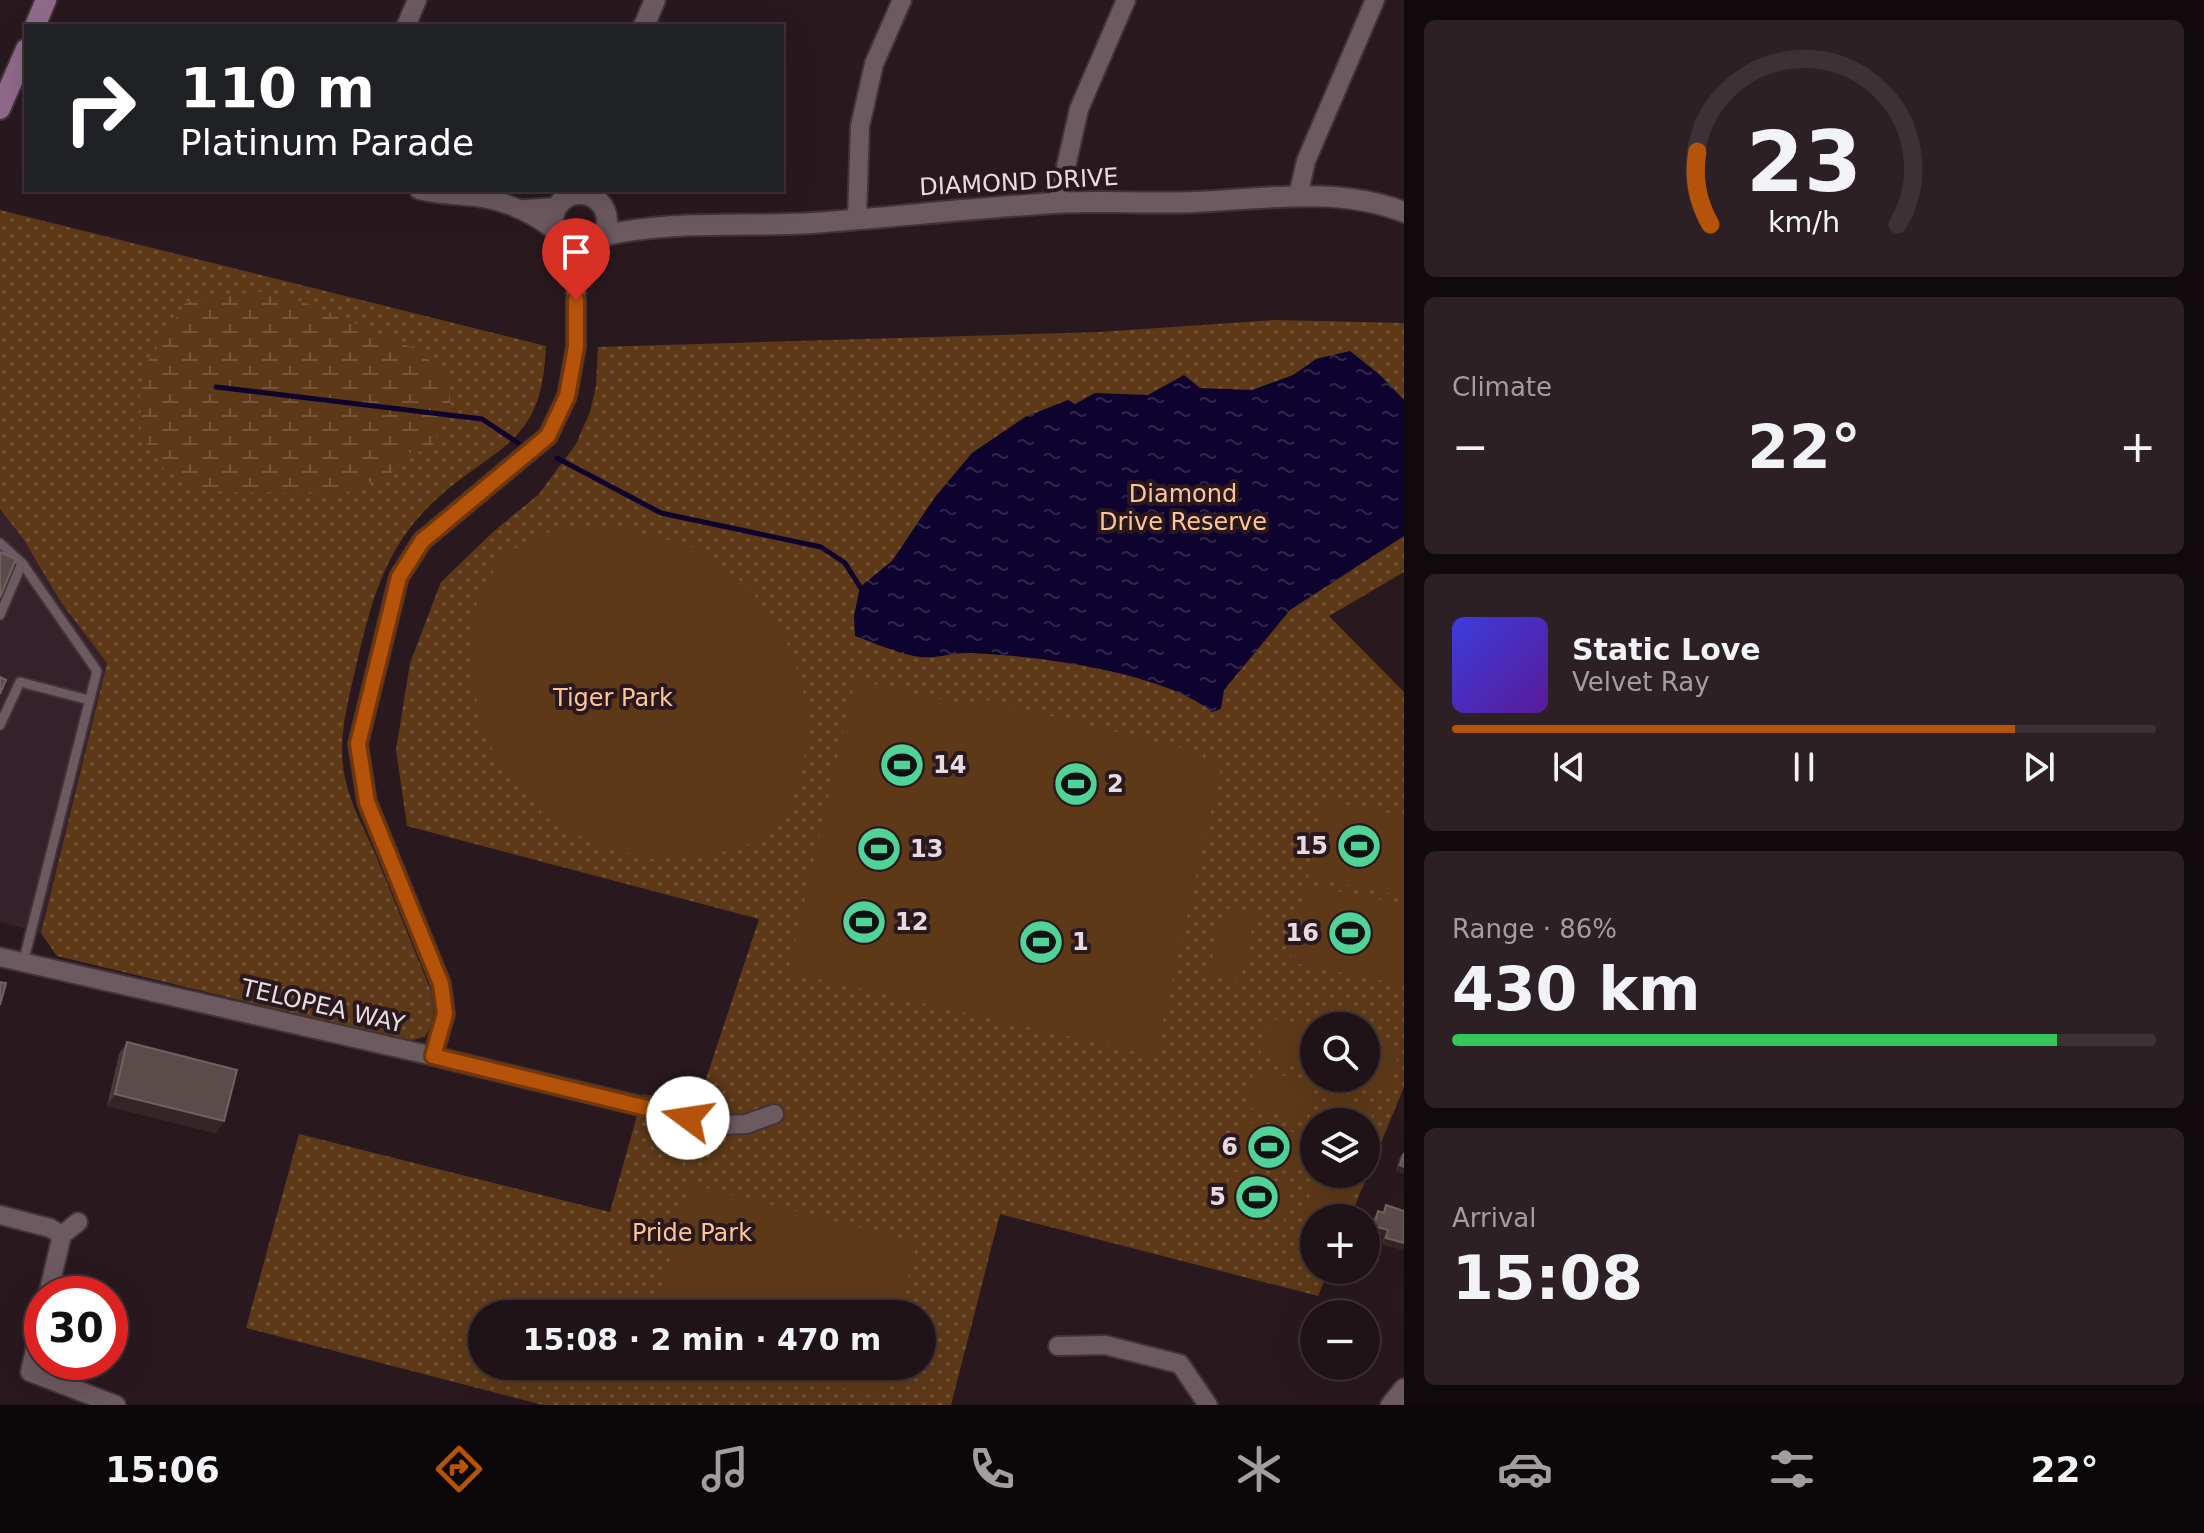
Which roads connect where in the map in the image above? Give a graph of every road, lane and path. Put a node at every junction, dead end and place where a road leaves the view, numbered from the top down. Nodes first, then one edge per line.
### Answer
1 (46, 0) edge
2 (417, 0) edge
3 (655, 0) edge
4 (902, 0) edge
5 (1126, 0) edge
6 (1375, 0) edge
7 (36, 24) edge
8 (407, 24) edge
9 (645, 24) edge
10 (24, 54) edge
11 (0, 109) edge
12 (427, 192) edge
13 (588, 196) edge
14 (1298, 196) junction
15 (1058, 202) junction
16 (557, 207) junction
17 (524, 209) junction
18 (1404, 212) edge
19 (857, 218) junction
20 (635, 228) junction
21 (554, 230) junction
22 (586, 243) junction
23 (0, 543) edge
24 (22, 563) junction
25 (0, 615) edge
26 (89, 700) junction
27 (0, 725) edge
28 (0, 957) edge
29 (23, 963) junction
30 (433, 1056) junction
31 (774, 1114) dead end
32 (0, 1215) edge
33 (78, 1222) dead end
34 (62, 1235) junction
35 (52, 1276) edge
36 (1058, 1346) dead end
37 (51, 1380) edge
38 (1404, 1389) edge
39 (116, 1405) edge
40 (1208, 1405) edge
41 (1391, 1405) edge

1 - 7 main road
2 - 8 street
3 - 9 street
4 - 19 street
5 - 15 street
6 - 14 street
10 - 11 main road
12 - 17 street
13 - 16 street
13 - 20 street
13 - 22 street
14 - 15 street, DIAMOND DRIVE
14 - 18 street, DIAMOND DRIVE
15 - 19 street, DIAMOND DRIVE
16 - 17 street
16 - 21 street
17 - 21 street
19 - 20 street, DIAMOND DRIVE
20 - 22 street, DIAMOND DRIVE
21 - 22 street
22 - 30 street
23 - 24 lane
24 - 25 lane
24 - 26 lane
26 - 27 lane
26 - 29 lane
28 - 29 street, TELOPEA WAY
29 - 30 street, TELOPEA WAY
30 - 31 street, TELOPEA WAY
32 - 34 street
33 - 34 street
34 - 35 street
36 - 40 street
37 - 39 street
38 - 41 street

